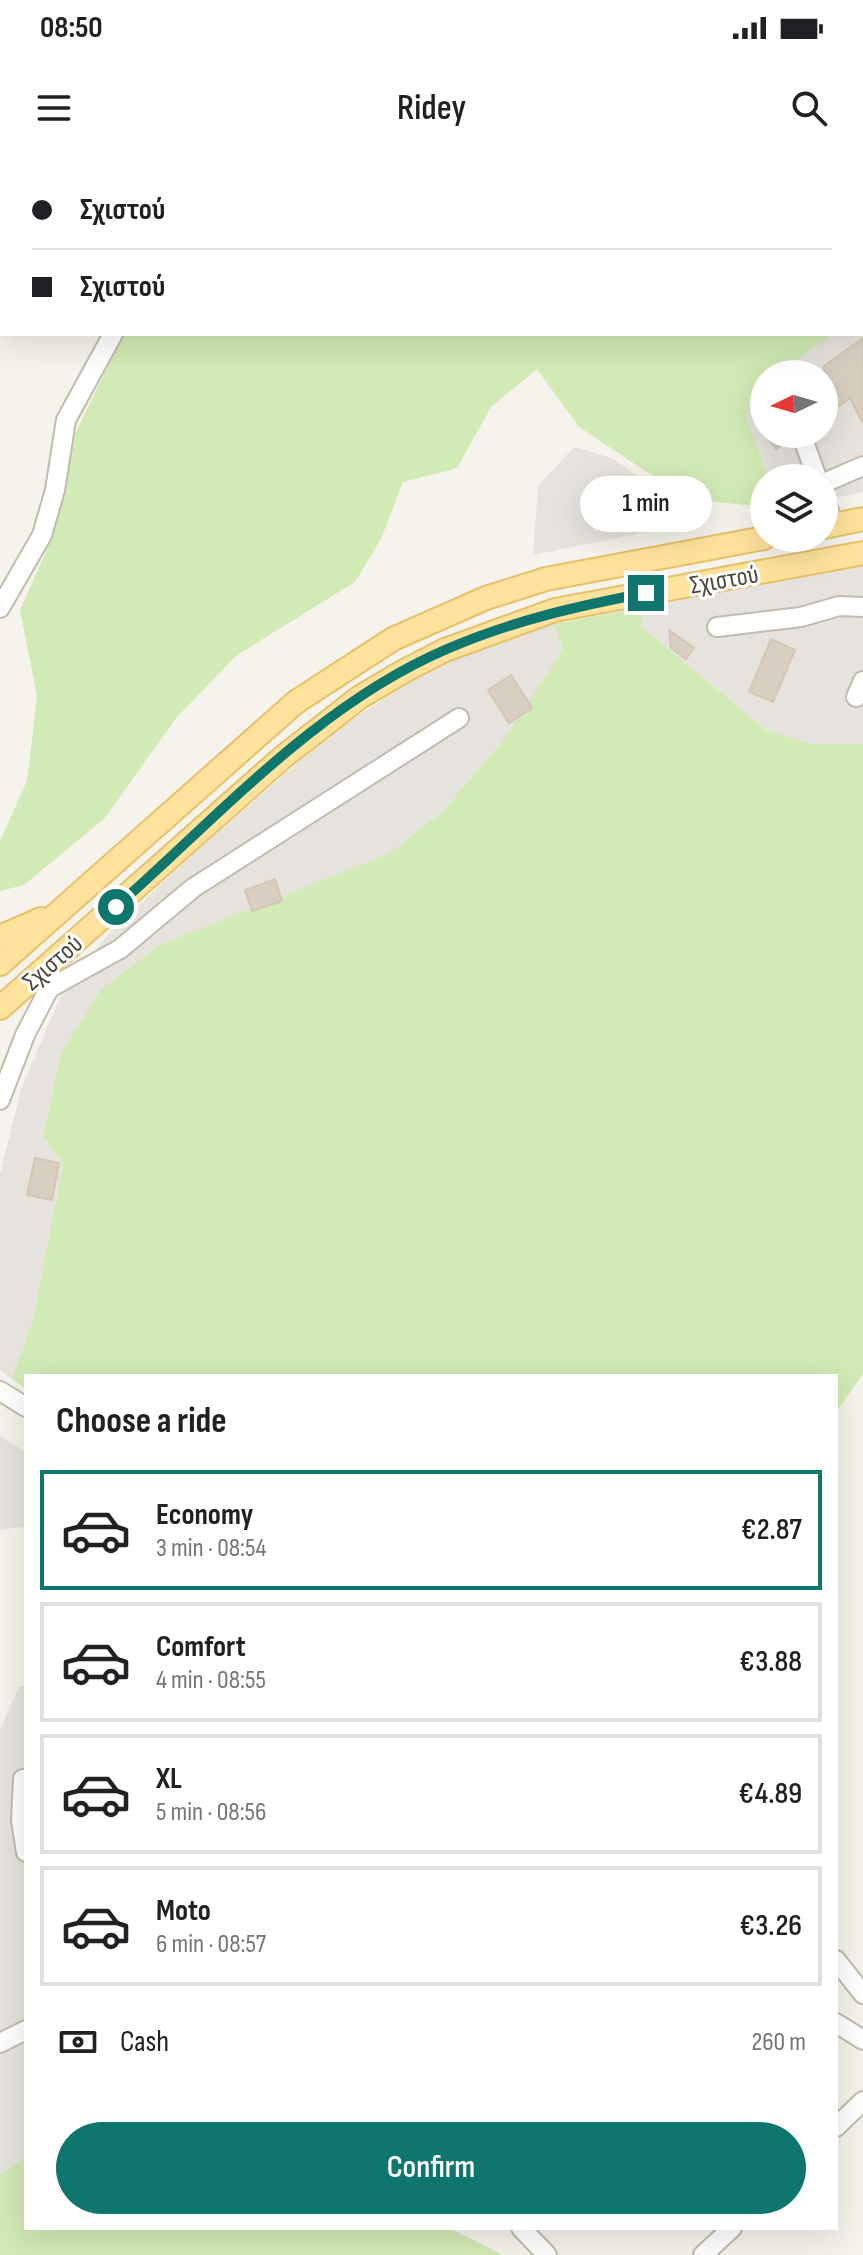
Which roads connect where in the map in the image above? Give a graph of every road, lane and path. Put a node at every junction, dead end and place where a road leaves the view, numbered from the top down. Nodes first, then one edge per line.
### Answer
1 (112, 336) edge
2 (863, 466) edge
3 (838, 477) edge
4 (863, 519) edge
5 (838, 524) edge
6 (750, 541) edge
7 (863, 553) edge
8 (863, 607) edge
9 (0, 608) edge
10 (717, 627) dead end
11 (459, 718) dead end
12 (61, 911) junction
13 (83, 936) junction
14 (0, 937) edge
15 (0, 964) edge
16 (48, 989) junction
17 (0, 1008) edge
18 (0, 1100) edge
19 (0, 1391) edge
20 (24, 1406) edge
21 (23, 1779) dead end
22 (24, 1839) edge
23 (838, 1963) edge
24 (863, 1994) edge
25 (838, 2024) edge
26 (24, 2031) edge
27 (863, 2040) edge
28 (0, 2043) edge
29 (863, 2101) edge
30 (838, 2125) edge
31 (523, 2230) edge
32 (730, 2230) edge
33 (547, 2255) edge
34 (703, 2255) edge

1 - 9 street
2 - 3 street
4 - 5 main road
6 - 12 main road, Σχιστού
7 - 13 main road, Σχιστού
8 - 10 street
11 - 16 street
12 - 14 main road
12 - 15 main road, Σχιστού
13 - 16 street
13 - 17 main road, Σχιστού
16 - 18 street
19 - 20 street
21 - 22 street
23 - 24 street
25 - 27 street
26 - 28 street
29 - 30 street
31 - 33 street
32 - 34 street

